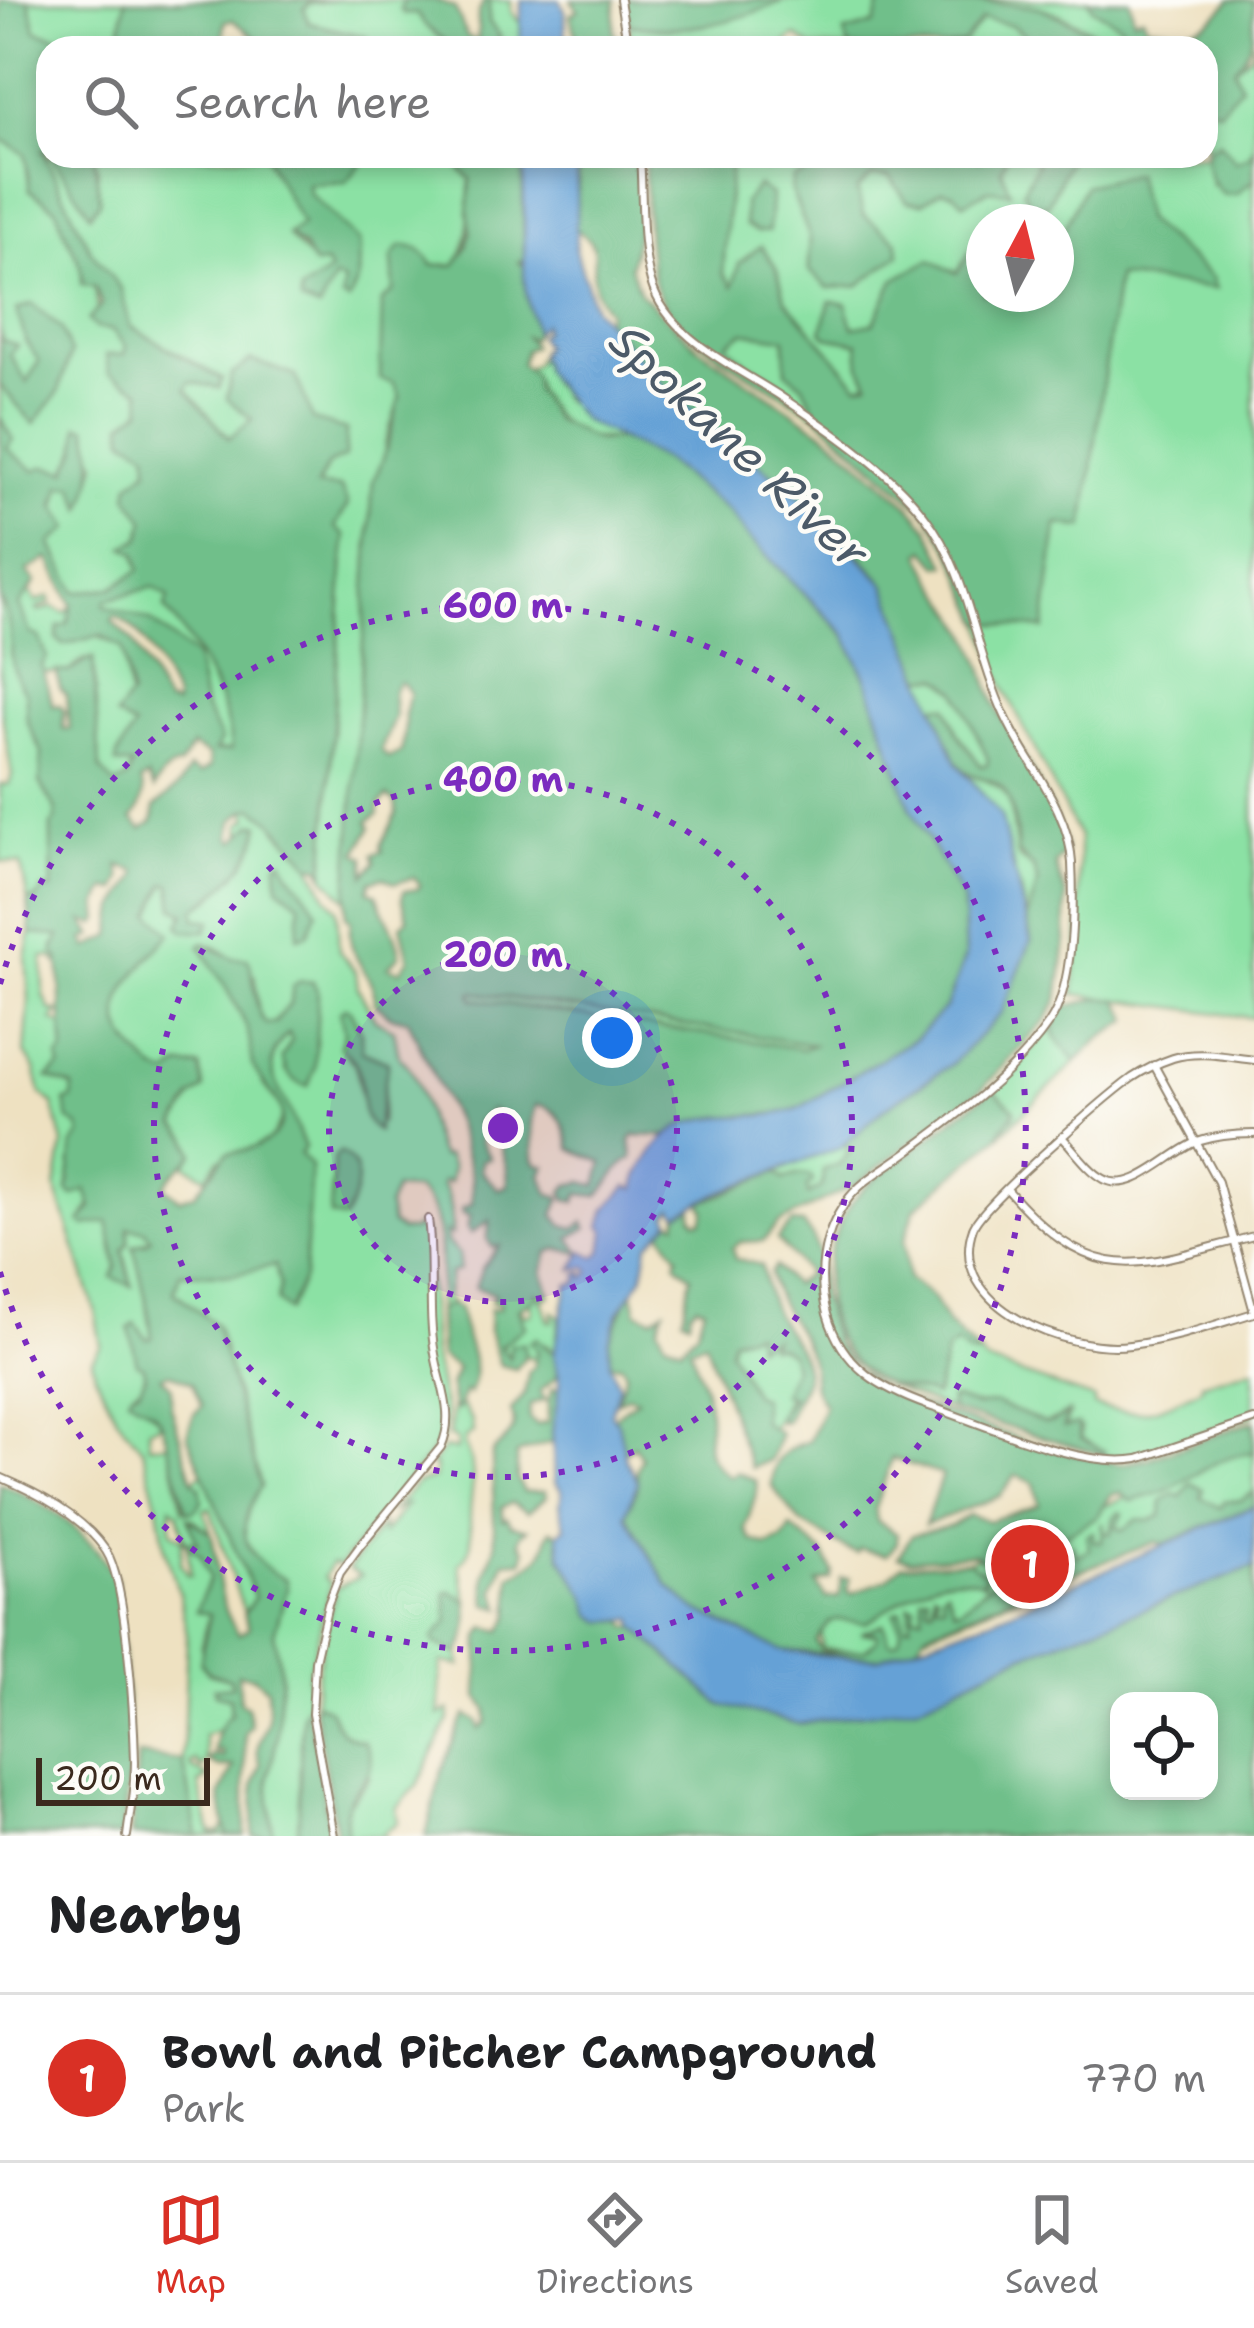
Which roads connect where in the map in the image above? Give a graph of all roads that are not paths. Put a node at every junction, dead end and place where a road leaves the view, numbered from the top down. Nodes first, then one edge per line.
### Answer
1 (620, 0) edge
2 (626, 36) edge
3 (641, 168) edge
4 (1254, 1060) edge
5 (1154, 1065) junction
6 (1254, 1134) edge
7 (1064, 1138) junction
8 (1198, 1142) junction
9 (1007, 1189) junction
10 (428, 1219) dead end
11 (1254, 1236) edge
12 (1234, 1241) junction
13 (1254, 1313) edge
14 (1254, 1420) edge
15 (0, 1478) edge
16 (127, 1836) edge
17 (334, 1836) edge

1 - 2 street
3 - 14 street
4 - 5 street
5 - 7 street
5 - 8 street
6 - 8 street
7 - 8 street
7 - 9 street
8 - 12 street
9 - 12 street
9 - 13 street
10 - 17 street
11 - 12 street
12 - 13 street
15 - 16 street

